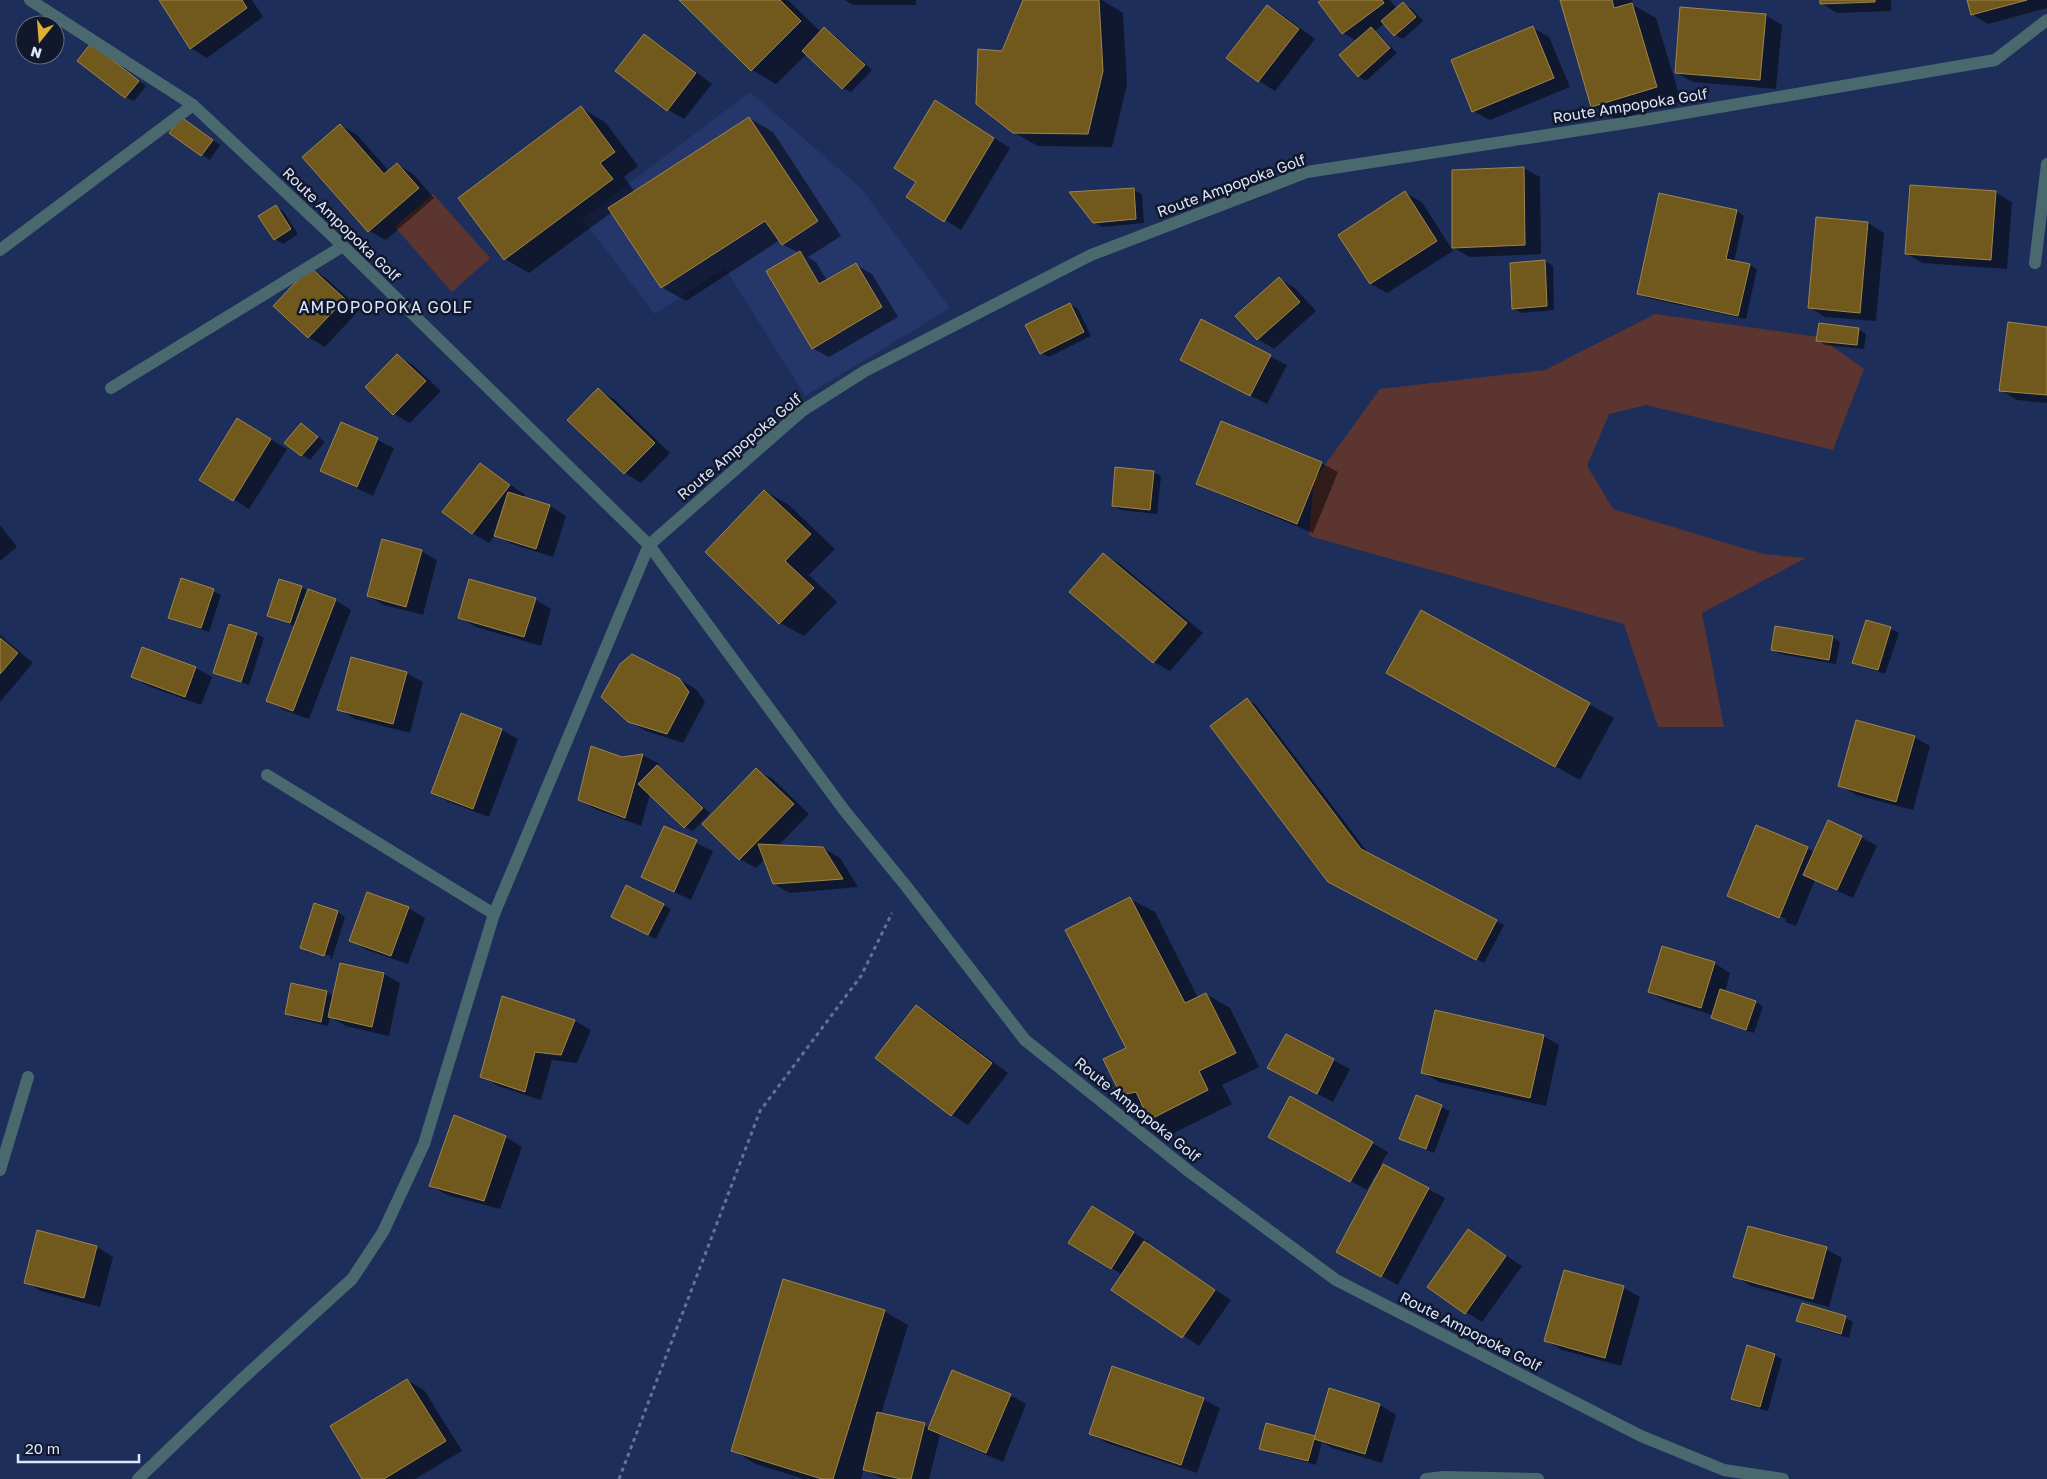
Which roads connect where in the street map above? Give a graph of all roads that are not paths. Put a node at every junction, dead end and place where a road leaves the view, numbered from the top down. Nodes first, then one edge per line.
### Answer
1 (30, 0) edge
2 (2047, 20) edge
3 (193, 105) junction
4 (2047, 164) edge
5 (342, 246) junction
6 (0, 250) edge
7 (2035, 263) dead end
8 (111, 388) dead end
9 (649, 545) junction
10 (267, 775) dead end
11 (494, 914) junction
12 (28, 1077) dead end
13 (0, 1170) edge
14 (1444, 1478) edge
15 (138, 1479) edge
16 (1426, 1479) edge
17 (1538, 1479) edge
18 (1783, 1479) edge

1 - 3 street, Route Ampopoka Golf
2 - 9 street, Route Ampopoka Golf
3 - 5 street, Route Ampopoka Golf
3 - 6 street
4 - 7 street
5 - 8 street
5 - 9 street, Route Ampopoka Golf
9 - 11 street
9 - 18 street, Route Ampopoka Golf
10 - 11 street
11 - 15 street
12 - 13 street
14 - 16 street
14 - 17 street

